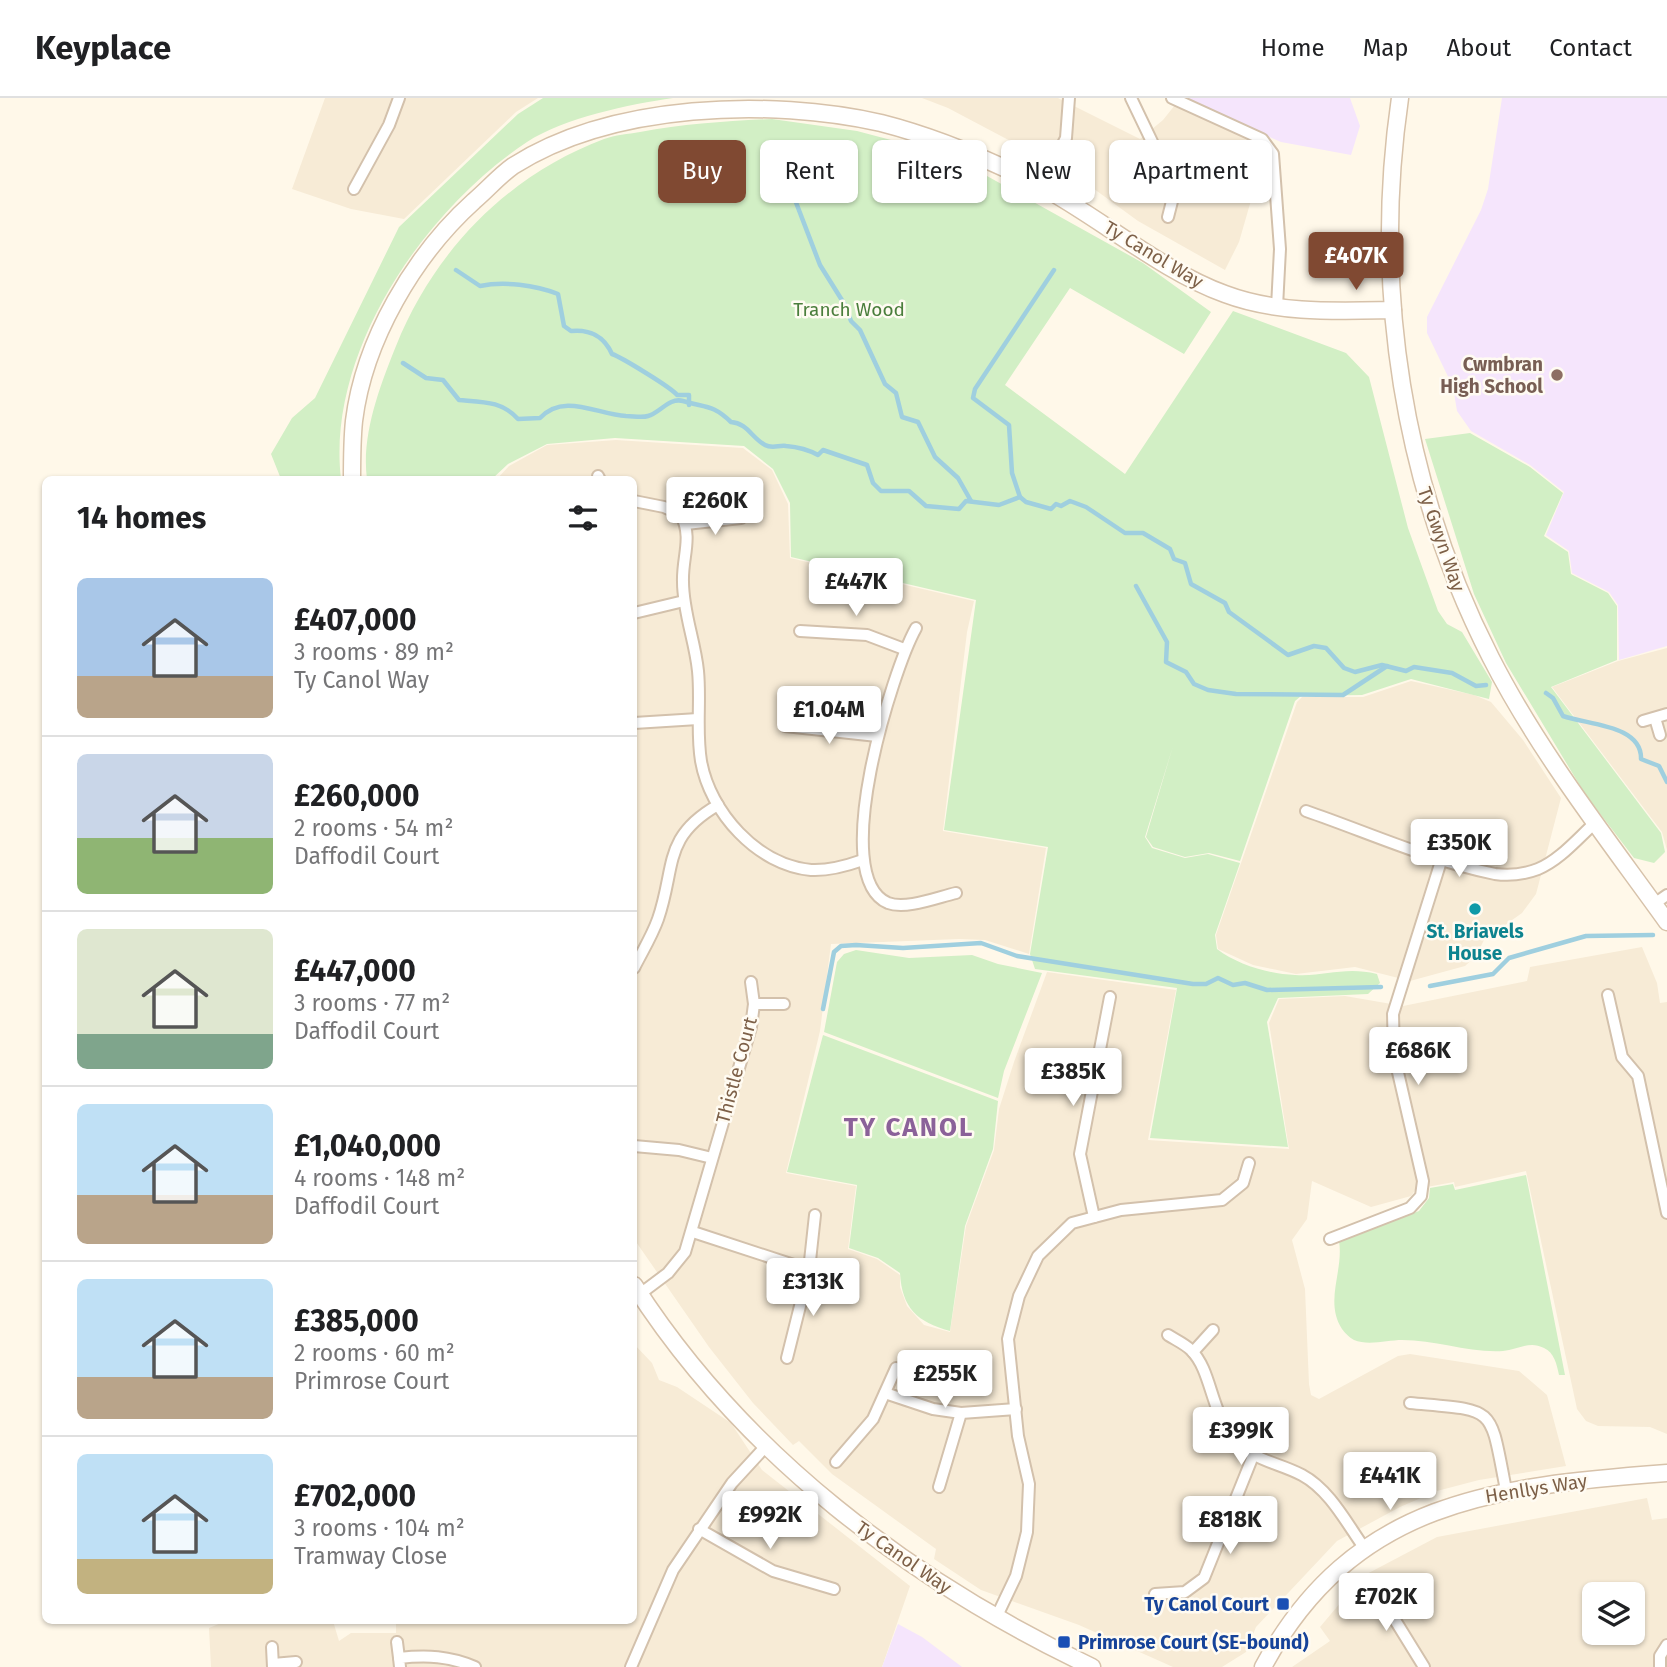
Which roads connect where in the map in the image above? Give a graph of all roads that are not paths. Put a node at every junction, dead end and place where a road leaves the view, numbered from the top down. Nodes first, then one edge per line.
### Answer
1 (399, 98) edge
2 (1069, 98) edge
3 (1131, 98) edge
4 (1172, 98) edge
5 (1400, 98) edge
6 (751, 104) edge
7 (1065, 140) edge
8 (1001, 167) edge
9 (354, 189) dead end
10 (1069, 203) edge
11 (1168, 217) dead end
12 (1277, 307) junction
13 (1393, 310) junction
14 (352, 476) edge
15 (637, 502) edge
16 (741, 518) dead end
17 (685, 524) junction
18 (684, 601) junction
19 (637, 611) edge
20 (916, 628) dead end
21 (800, 631) dead end
22 (904, 649) junction
23 (1667, 714) edge
24 (1655, 718) junction
25 (698, 719) junction
26 (1643, 721) dead end
27 (637, 723) edge
28 (785, 726) dead end
29 (1660, 735) dead end
30 (877, 736) junction
31 (718, 805) junction
32 (1306, 811) dead end
33 (1596, 822) junction
34 (1442, 858) junction
35 (863, 860) junction
36 (956, 893) dead end
37 (1660, 900) edge
38 (1667, 922) edge
39 (637, 962) edge
40 (751, 982) dead end
41 (1608, 995) dead end
42 (1110, 997) dead end
43 (754, 1004) junction
44 (784, 1004) dead end
45 (637, 1146) edge
46 (712, 1158) junction
47 (1249, 1163) dead end
48 (1667, 1213) edge
49 (815, 1215) dead end
50 (1094, 1217) junction
51 (693, 1231) junction
52 (1330, 1239) dead end
53 (809, 1270) junction
54 (637, 1289) edge
55 (1213, 1330) dead end
56 (1168, 1335) dead end
57 (1193, 1352) junction
58 (787, 1358) dead end
59 (895, 1368) dead end
60 (885, 1393) junction
61 (1410, 1403) dead end
62 (1016, 1409) junction
63 (961, 1413) junction
64 (767, 1445) junction
65 (1253, 1456) junction
66 (836, 1462) dead end
67 (1666, 1475) edge
68 (939, 1487) dead end
69 (1506, 1490) junction
70 (699, 1529) junction
71 (1365, 1549) junction
72 (1374, 1586) dead end
73 (834, 1589) dead end
74 (1155, 1594) dead end
75 (996, 1618) junction
76 (397, 1642) dead end
77 (1667, 1644) edge
78 (272, 1647) dead end
79 (296, 1662) dead end
80 (400, 1663) edge
81 (273, 1666) edge
82 (475, 1667) edge
83 (631, 1667) edge
84 (1092, 1667) edge
85 (1263, 1667) edge
86 (1424, 1667) edge
87 (1660, 1667) edge

1 - 9 street
2 - 7 street
3 - 11 street
4 - 12 street
5 - 13 street, Ty Gwyn Way
6 - 8 street, Ty Canol Way
6 - 14 street, Ty Canol Way
10 - 12 street, Ty Canol Way
12 - 13 street, Ty Canol Way
13 - 33 street, Ty Gwyn Way
15 - 17 street
16 - 17 street
17 - 18 street
18 - 19 street
18 - 25 street
20 - 22 street
21 - 22 street
22 - 30 street
23 - 24 street
24 - 26 street
24 - 29 street
25 - 27 street
25 - 31 street
28 - 30 street
30 - 35 street
31 - 35 street
31 - 39 street
32 - 34 street
33 - 34 street
33 - 37 street, Ty Gwyn Way
34 - 52 street
35 - 36 street
37 - 38 street, Ty Gwyn Way
40 - 43 street, Thistle Court
41 - 48 street
42 - 50 street
43 - 44 street
43 - 46 street, Thistle Court
45 - 46 street
46 - 51 street, Thistle Court
47 - 50 street
49 - 53 street
50 - 62 street
51 - 53 street
51 - 54 street, Thistle Court
53 - 58 street
54 - 64 street, Ty Canol Way
55 - 57 street
56 - 57 street
57 - 65 street
59 - 60 street
60 - 63 street
60 - 66 street
61 - 69 street
62 - 63 street
62 - 75 street
63 - 68 street
64 - 70 street
64 - 75 street, Ty Canol Way
65 - 71 street
65 - 74 street
67 - 69 street, Henllys Way
69 - 71 street, Henllys Way
70 - 73 street
70 - 83 street
71 - 85 street, Henllys Way
72 - 86 street
75 - 84 street, Ty Canol Way
76 - 80 street
77 - 87 street
78 - 81 street
79 - 81 street
80 - 82 street

